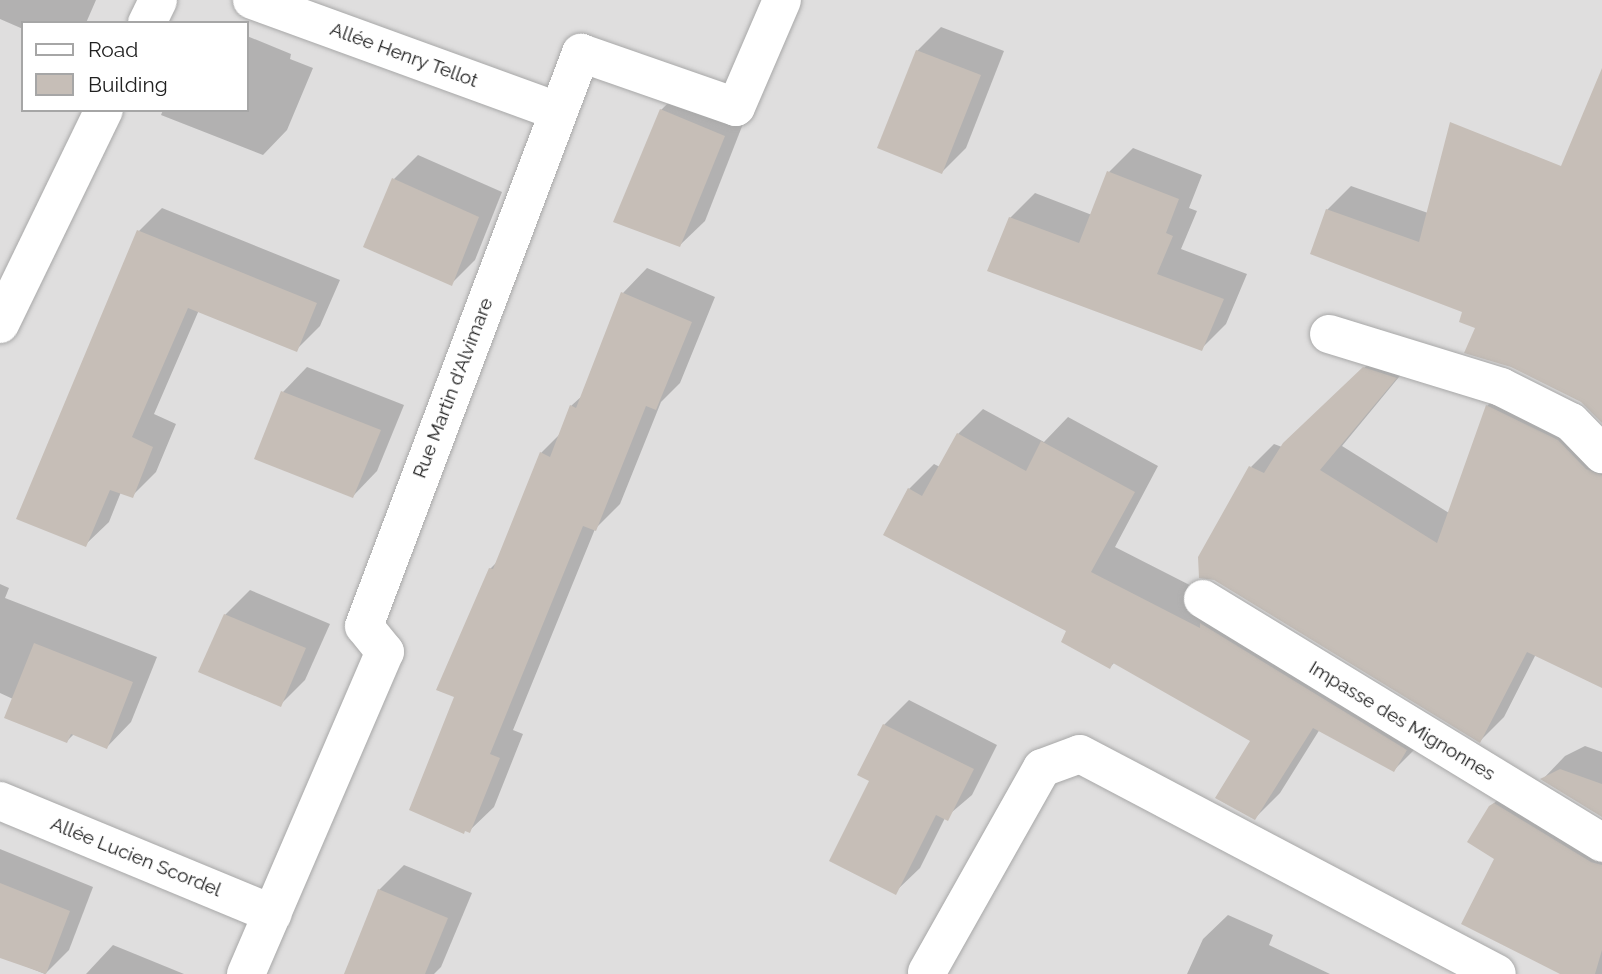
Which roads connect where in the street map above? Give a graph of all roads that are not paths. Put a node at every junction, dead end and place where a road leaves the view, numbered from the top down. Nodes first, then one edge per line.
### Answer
1 (158, 0) edge
2 (251, 0) edge
3 (782, 0) edge
4 (148, 21) edge
5 (557, 111) junction
6 (103, 112) edge
7 (0, 324) edge
8 (1329, 334) dead end
9 (1602, 454) edge
10 (1203, 599) dead end
11 (0, 801) edge
12 (1602, 844) edge
13 (273, 914) junction
14 (927, 972) dead end
15 (246, 974) edge
16 (1497, 974) edge

1 - 4 street
2 - 5 street, Allée Henry Tellot
3 - 5 street, Rue Martin d'Alvimare
5 - 13 street, Rue Martin d'Alvimare
6 - 7 street
8 - 9 street
10 - 12 street, Impasse des Mignonnes
11 - 13 street, Allée Lucien Scordel
13 - 15 street, Rue Martin d'Alvimare
14 - 16 street

